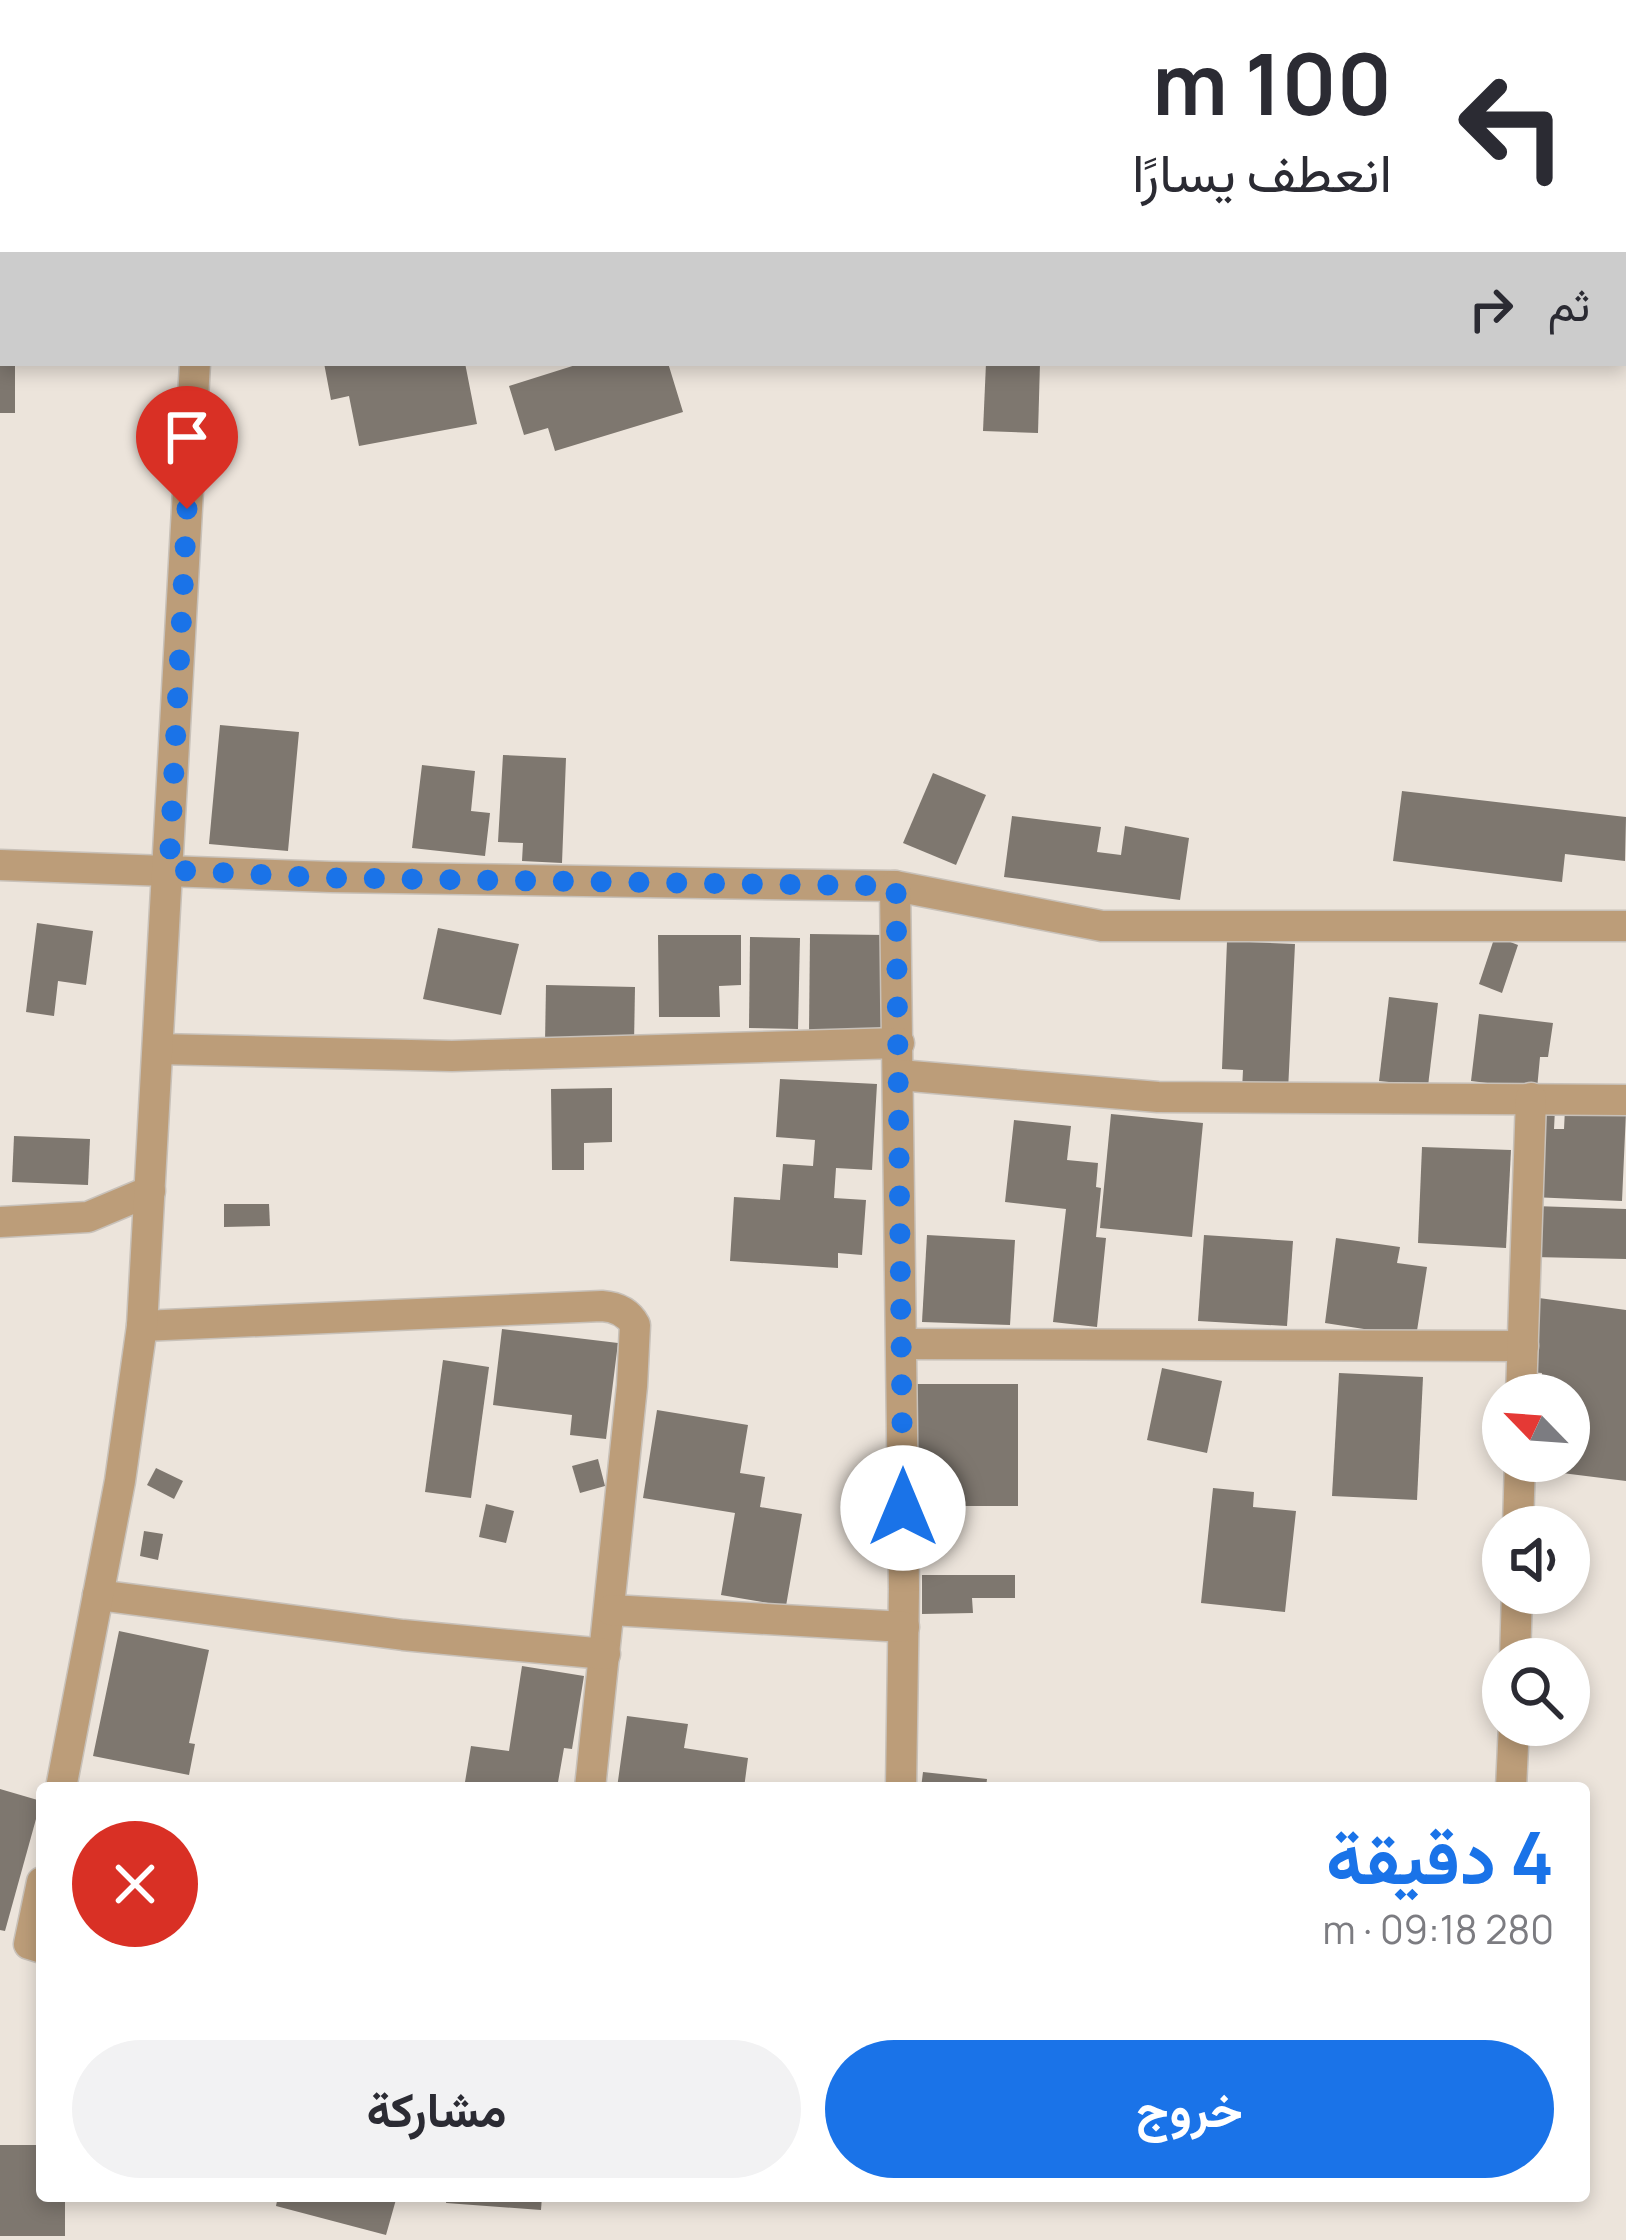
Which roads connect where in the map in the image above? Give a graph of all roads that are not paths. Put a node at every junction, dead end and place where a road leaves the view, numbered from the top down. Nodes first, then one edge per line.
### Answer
1 (195, 366) edge
2 (0, 865) edge
3 (169, 870) junction
4 (896, 886) junction
5 (1626, 926) edge
6 (898, 1043) junction
7 (158, 1049) junction
8 (899, 1075) junction
9 (1531, 1098) junction
10 (1626, 1100) edge
11 (150, 1190) junction
12 (0, 1222) edge
13 (142, 1326) junction
14 (902, 1345) junction
15 (1523, 1346) junction
16 (1522, 1374) edge
17 (98, 1595) junction
18 (611, 1610) junction
19 (904, 1627) junction
20 (605, 1654) junction
21 (1513, 1746) edge
22 (62, 1782) edge
23 (591, 1782) edge
24 (902, 1782) edge
25 (1511, 1782) edge
26 (36, 1902) edge
27 (24, 1943) edge

1 - 3 street
2 - 3 street
3 - 4 street
3 - 7 street
4 - 5 street
4 - 6 street
6 - 7 street
6 - 8 street
7 - 11 street
8 - 9 street
8 - 14 street
9 - 10 street
9 - 15 street
11 - 12 street
11 - 13 street
13 - 17 street
13 - 18 street
14 - 15 street
14 - 19 street
15 - 16 street
17 - 20 street
17 - 22 street
18 - 19 street
18 - 20 street
19 - 24 street
20 - 23 street
21 - 25 street
26 - 27 street

